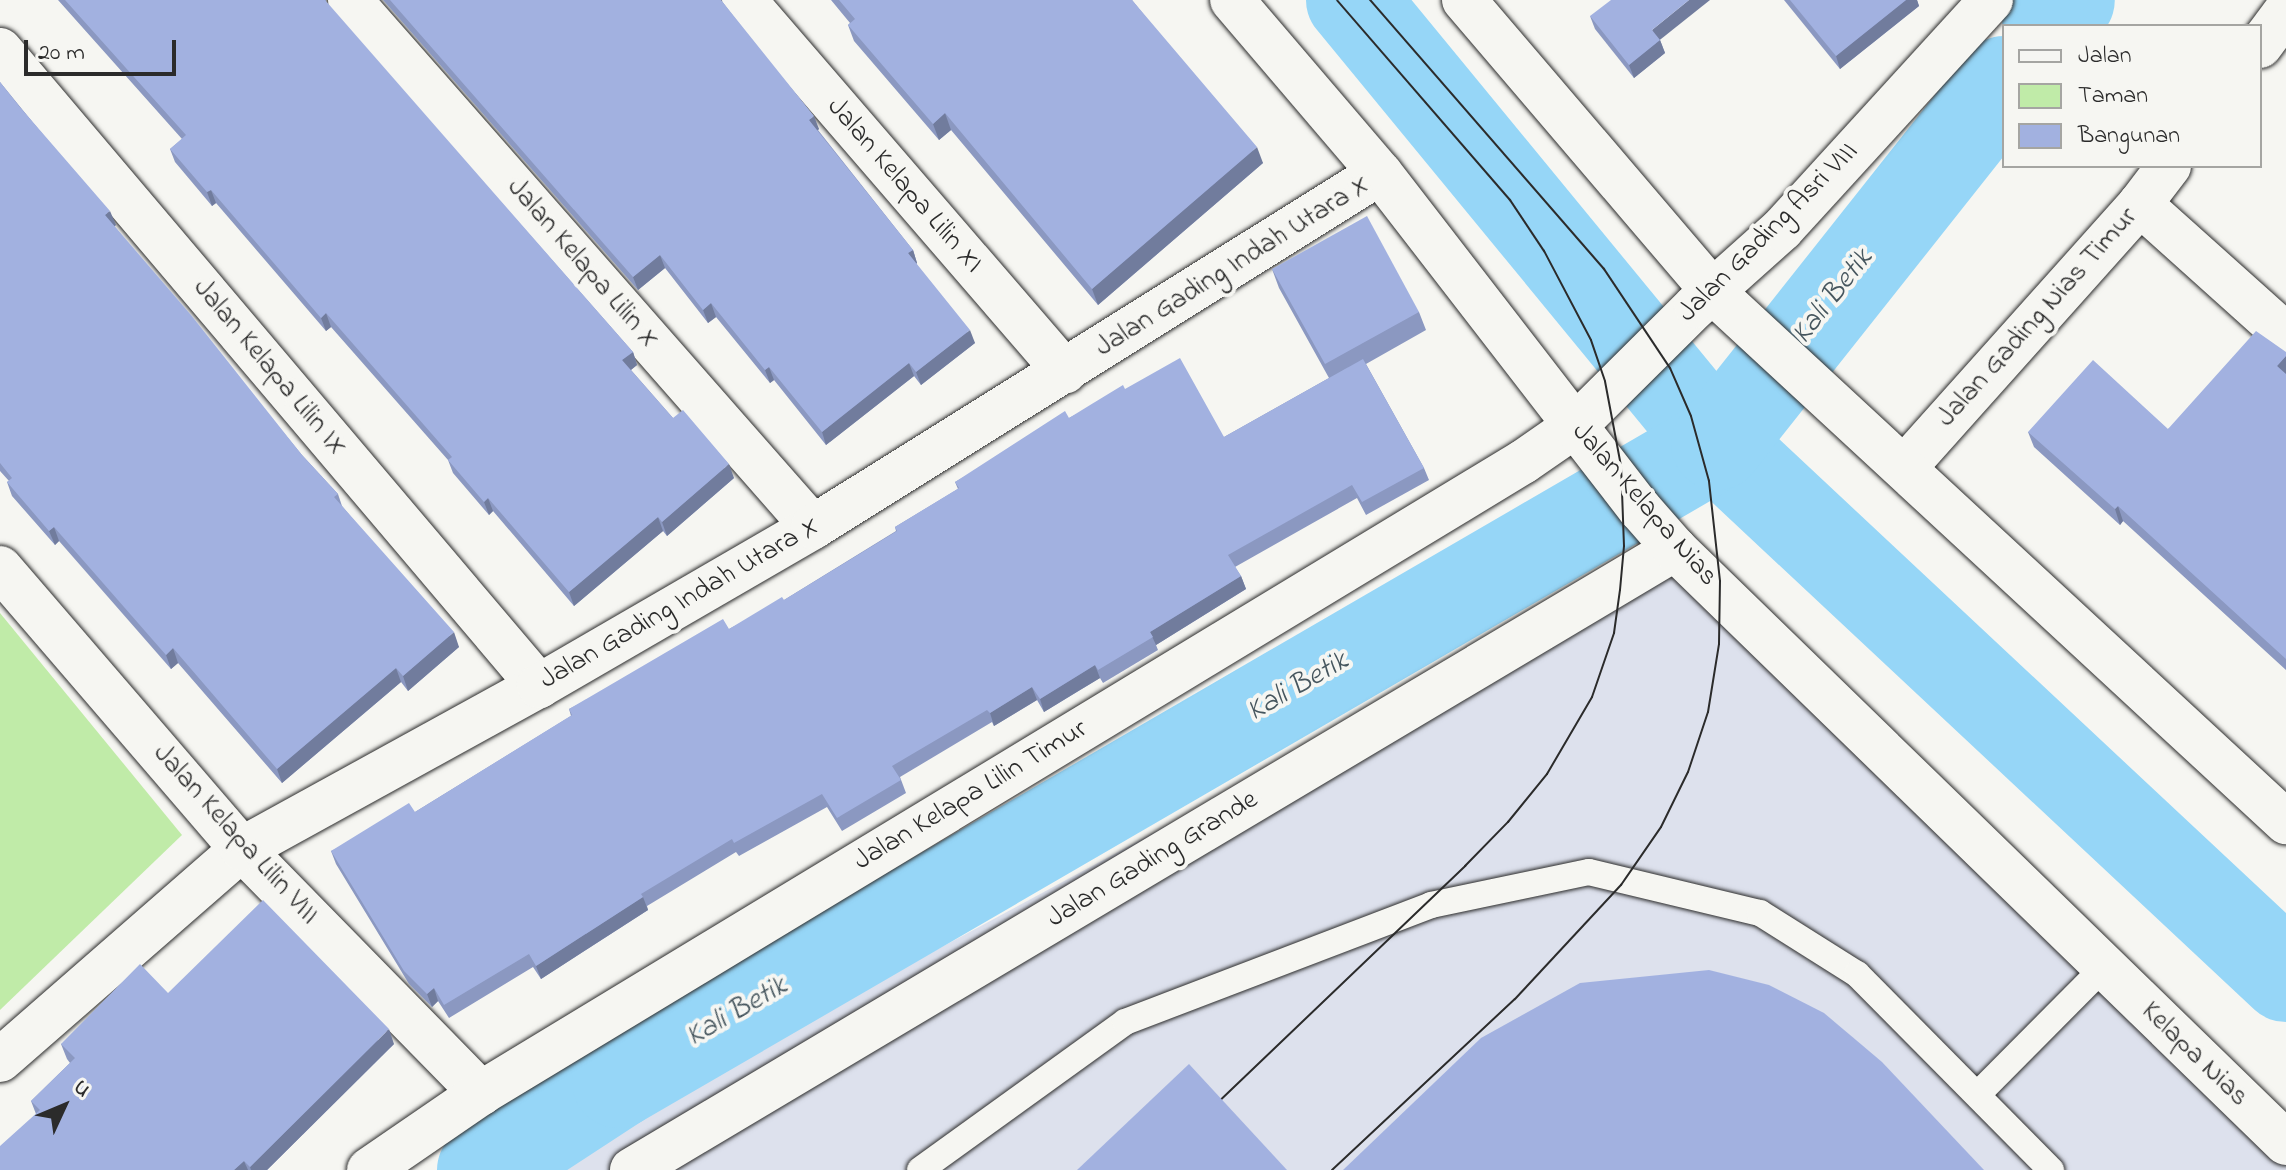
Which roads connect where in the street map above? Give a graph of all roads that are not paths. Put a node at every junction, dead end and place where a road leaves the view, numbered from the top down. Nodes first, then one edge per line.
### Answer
1 (350, 0) edge
2 (744, 0) edge
3 (1232, 0) edge
4 (1464, 0) edge
5 (1991, 0) edge
6 (2286, 11) edge
7 (2262, 43) edge
8 (0, 50) edge
9 (2167, 168) edge
10 (1380, 173) junction
11 (2140, 204) junction
12 (1704, 299) junction
13 (2286, 335) edge
14 (1065, 372) junction
15 (1581, 434) junction
16 (1905, 467) junction
17 (813, 527) junction
18 (1675, 549) junction
19 (0, 568) edge
20 (539, 686) junction
21 (2286, 822) edge
22 (242, 849) junction
23 (2103, 968) junction
24 (0, 1060) edge
25 (481, 1093) junction
26 (1978, 1094) junction
27 (2286, 1143) edge
28 (369, 1170) edge
29 (632, 1170) edge
30 (920, 1170) edge
31 (2051, 1170) edge

1 - 17 street, Jalan Kelapa Lilin X
2 - 14 street, Jalan Kelapa Lilin XI
3 - 10 street, Jalan Kelapa Nias
4 - 12 street
5 - 12 street, Jalan Gading Asri VIII
6 - 7 street
8 - 20 street, Jalan Kelapa Lilin IX
9 - 11 street, Jalan Gading Nias Timur
10 - 14 street, Jalan Gading Indah Utara X
10 - 15 street, Jalan Kelapa Nias
11 - 13 street
11 - 16 street, Jalan Gading Nias Timur
12 - 15 street, Jalan Gading Asri VIII
12 - 16 street
14 - 17 street, Jalan Gading Indah Utara X
15 - 18 street, Jalan Kelapa Nias
15 - 25 street, Jalan Kelapa Lilin Timur
16 - 21 street
17 - 20 street, Jalan Gading Indah Utara X
18 - 23 street, Jalan Kelapa Nias
18 - 29 street, Jalan Gading Grande
19 - 22 street, Jalan Kelapa Lilin VIII
20 - 22 street, Jalan Gading Indah Utara X
22 - 24 street, Jalan Gading Indah Utara X
22 - 25 street, Jalan Kelapa Lilin VIII
23 - 26 lane
23 - 27 street, Kelapa Nias
25 - 28 street, Jalan Kelapa Lilin Timur
26 - 30 lane
26 - 31 lane

